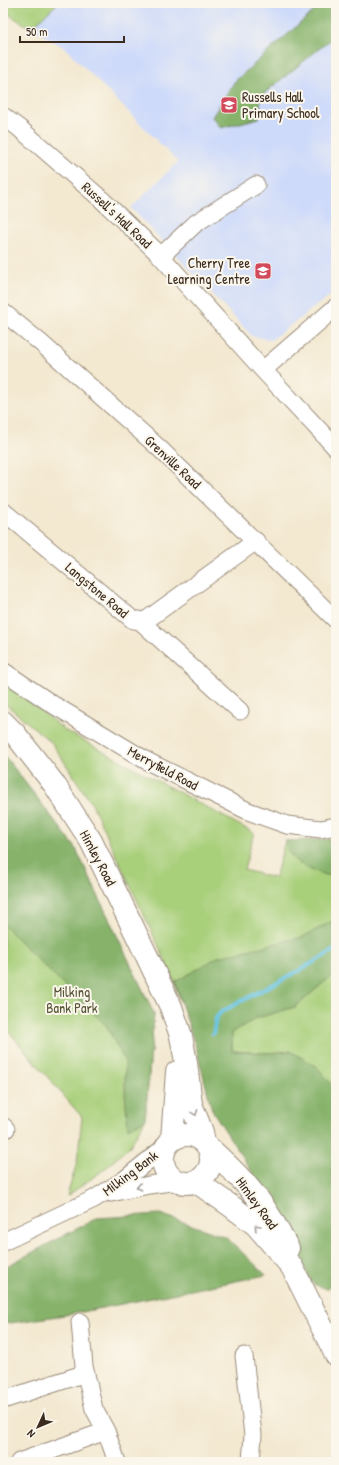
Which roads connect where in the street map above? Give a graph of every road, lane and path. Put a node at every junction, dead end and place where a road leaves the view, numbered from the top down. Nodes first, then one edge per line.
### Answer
1 (3, 116) edge
2 (256, 185) dead end
3 (161, 256) junction
4 (336, 307) edge
5 (3, 312) edge
6 (263, 370) junction
7 (336, 448) edge
8 (3, 511) edge
9 (256, 541) junction
10 (139, 620) junction
11 (336, 620) edge
12 (3, 671) edge
13 (240, 711) dead end
14 (3, 722) edge
15 (336, 826) edge
16 (171, 1007) junction
17 (169, 1142) junction
18 (206, 1145) junction
19 (187, 1181) junction
20 (94, 1200) junction
21 (3, 1242) edge
22 (292, 1267) junction
23 (80, 1322) dead end
24 (336, 1355) edge
25 (244, 1356) dead end
26 (86, 1373) junction
27 (3, 1400) edge
28 (106, 1431) junction
29 (19, 1462) edge
30 (117, 1462) edge
31 (251, 1462) edge

1 - 3 street, Russell's Hall Road
2 - 3 street
3 - 6 street, Russell's Hall Road
4 - 6 street
5 - 9 street, Grenville Road
6 - 7 street, Russell's Hall Road
8 - 10 street, Langstone Road
9 - 10 street, Langstone Road
9 - 11 street, Grenville Road
10 - 13 street
12 - 15 street, Merryfield Road
14 - 16 main road, Himley Road
16 - 17 main road, Himley Road
16 -> 18 main road, Himley Road
17 - 18 main road
17 - 19 main road
17 - 20 street, Milking Bank
18 - 19 main road
18 - 22 main road, Himley Road
19 -> 20 street, Milking Bank
22 -> 19 main road, Himley Road
20 - 21 street, Milking Bank
22 - 24 main road, Himley Road
23 - 26 street
25 - 31 street
26 - 27 street
26 - 28 street
28 - 29 street
28 - 30 street

